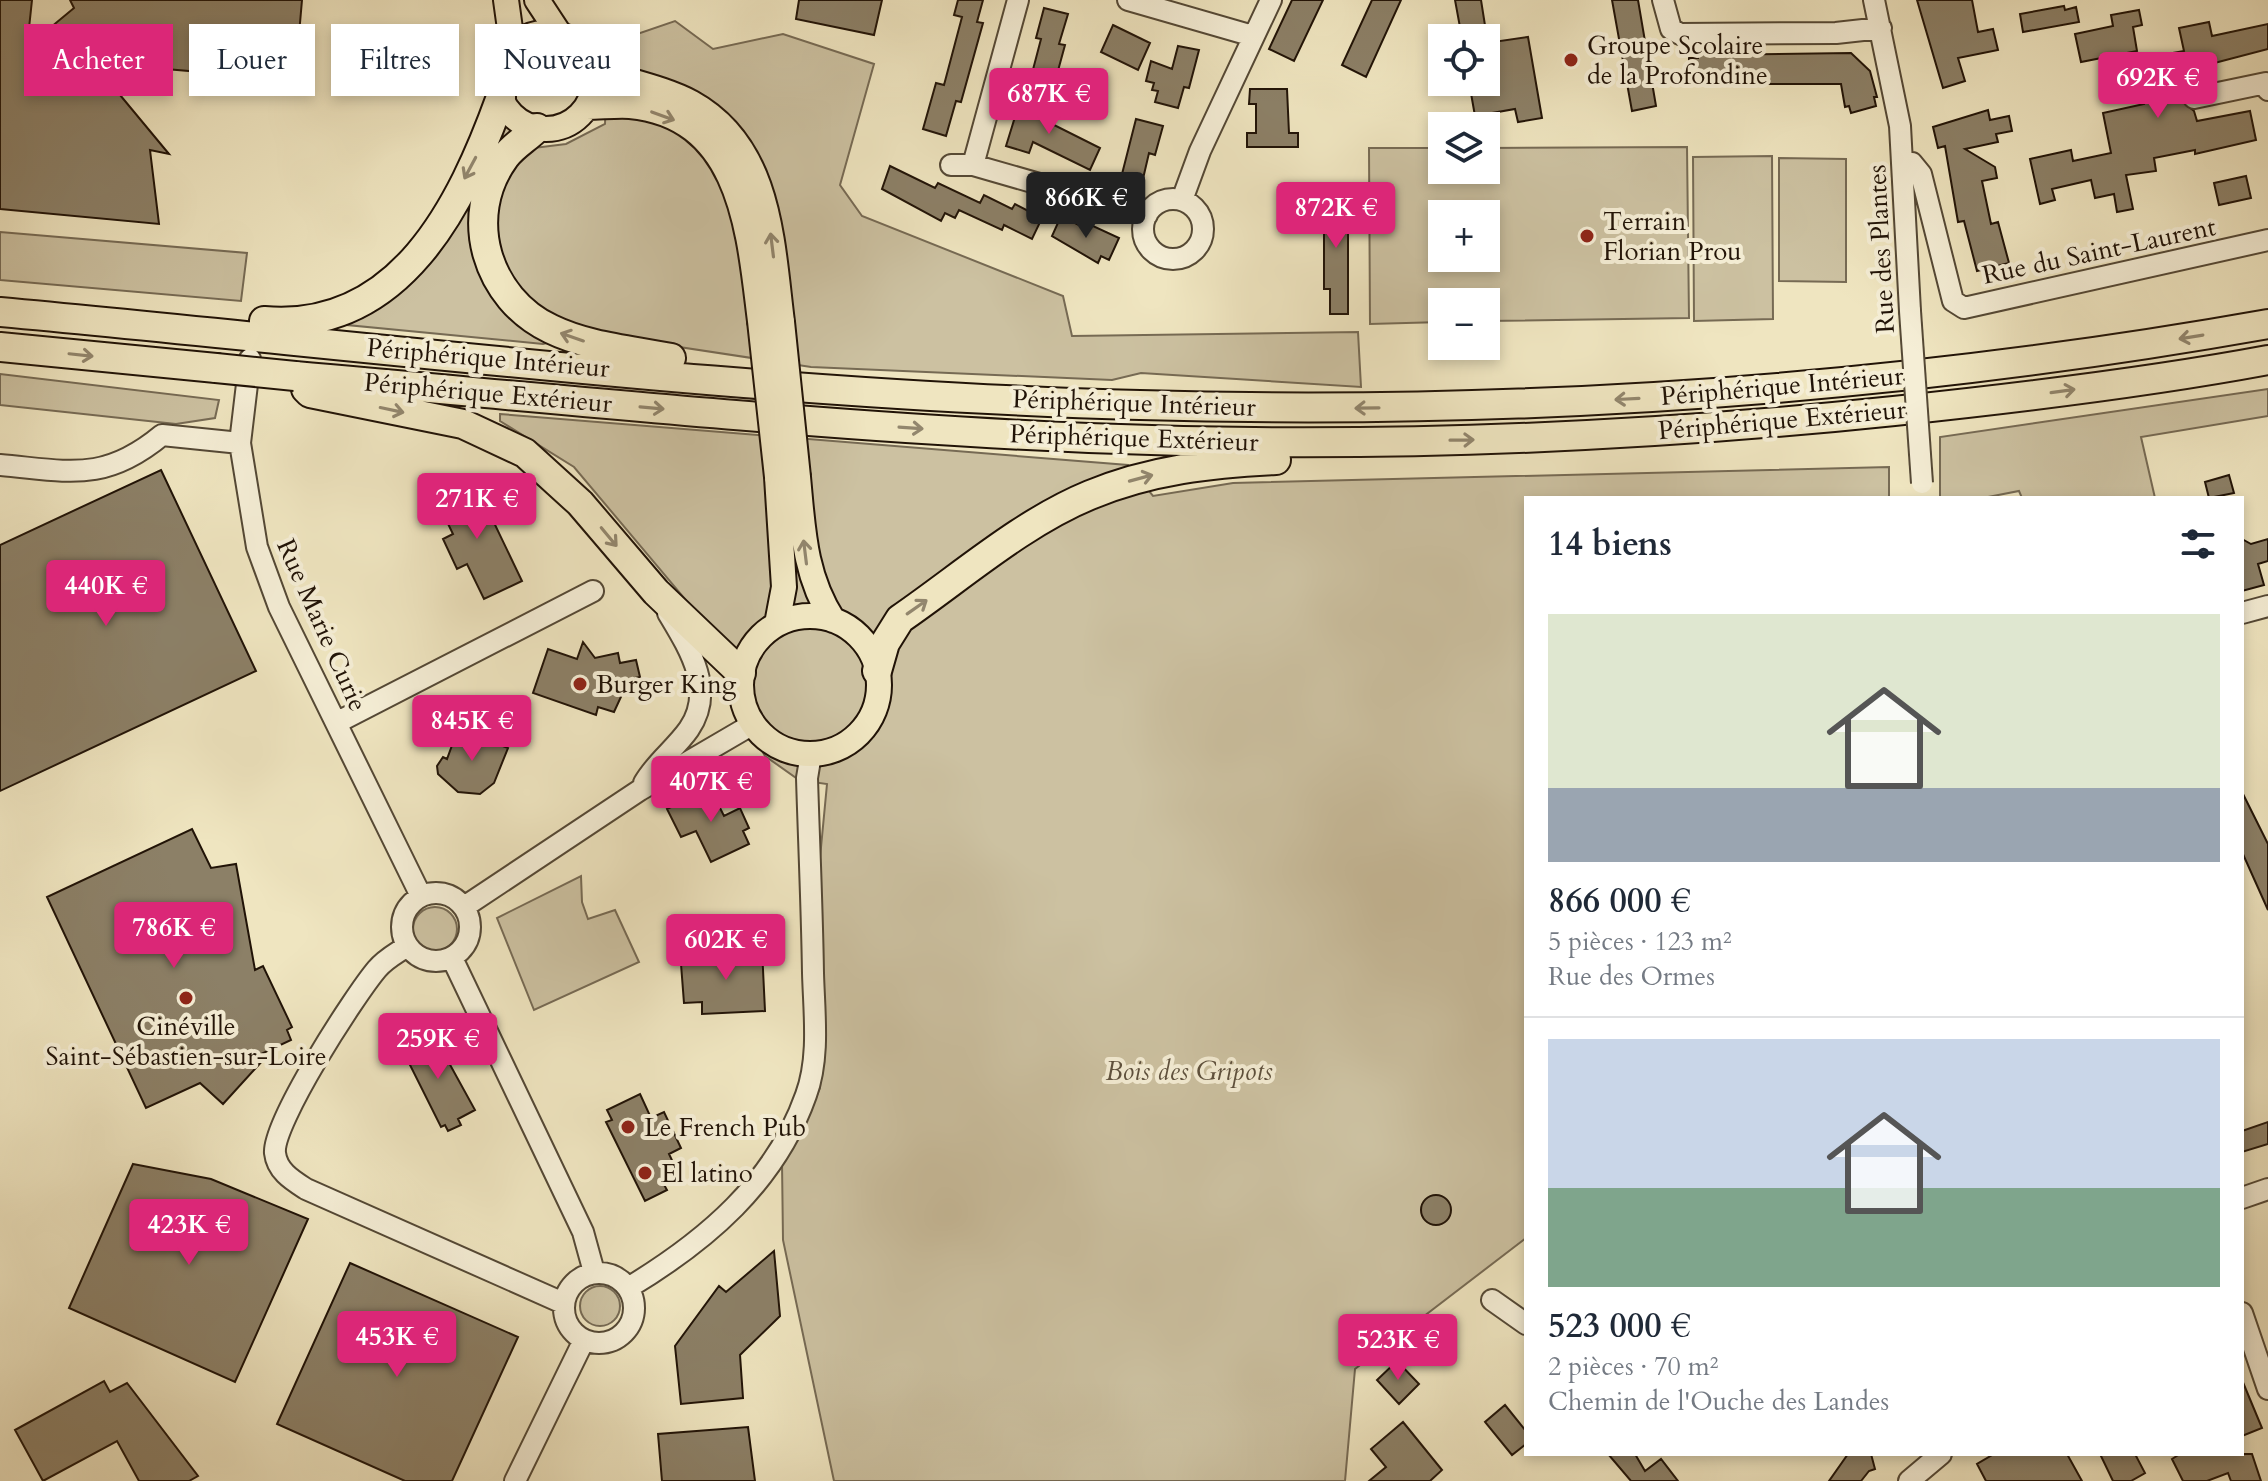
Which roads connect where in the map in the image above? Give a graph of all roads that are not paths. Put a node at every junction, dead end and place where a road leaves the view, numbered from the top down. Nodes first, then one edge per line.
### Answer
1 (506, 0) edge
2 (537, 0) edge
3 (1018, 0) edge
4 (1128, 0) edge
5 (1271, 0) edge
6 (1663, 0) edge
7 (1874, 0) edge
8 (509, 24) edge
9 (553, 24) edge
10 (1881, 28) junction
11 (1253, 36) junction
12 (640, 85) edge
13 (2268, 90) edge
14 (591, 96) edge
15 (501, 97) joint
16 (2194, 98) dead end
17 (587, 107) junction
18 (537, 128) junction
19 (1903, 164) junction
20 (951, 165) dead end
21 (973, 165) junction
22 (1182, 200) junction
23 (1147, 215) junction
24 (2268, 240) edge
25 (0, 312) edge
26 (771, 322) junction
27 (2268, 324) edge
28 (283, 330) junction
29 (0, 347) edge
30 (250, 358) dead end
31 (2268, 360) edge
32 (295, 376) junction
33 (697, 377) junction
34 (1384, 442) junction
35 (240, 443) junction
36 (0, 465) edge
37 (787, 477) junction
38 (1923, 490) edge
39 (593, 591) dead end
40 (656, 592) junction
41 (2268, 606) edge
42 (2244, 612) edge
43 (833, 620) junction
44 (777, 624) junction
45 (877, 671) junction
46 (741, 673) junction
47 (336, 723) junction
48 (753, 724) junction
49 (811, 754) junction
50 (640, 790) junction
51 (421, 896) junction
52 (464, 907) junction
53 (407, 946) junction
54 (452, 958) junction
55 (2268, 1189) edge
56 (2244, 1197) edge
57 (594, 1272) junction
58 (628, 1288) junction
59 (1492, 1300) dead end
60 (563, 1303) junction
61 (2244, 1319) edge
62 (1524, 1323) edge
63 (584, 1340) junction
64 (2268, 1389) edge
65 (1932, 1464) edge
66 (515, 1481) edge
67 (1909, 1481) edge

1 - 8 main road
2 - 9 main road
3 - 21 street
4 - 11 street
5 - 11 street
6 - 10 street
7 - 10 street, Rue des Plantes
10 - 19 street, Rue des Plantes
11 - 22 street
26 -> 12 main road
13 - 16 street
14 - 17 main road
15 - 18 main road
15 -> 28 highway
17 - 18 main road
17 -> 26 main road
33 -> 18 highway
19 - 24 street, Rue du Saint-Laurent
19 - 38 street, Rue des Plantes, bridge
20 - 21 street
21 - 23 street
22 - 23 street
22 - 23 street
25 - 28 highway
26 - 37 main road, bridge
27 -> 33 highway, Périphérique Intérieur
28 - 33 highway, Périphérique Intérieur
29 -> 32 highway, Périphérique Extérieur, bridge
30 - 35 street, Rue Marie Curie
34 -> 31 highway, Périphérique Extérieur
32 -> 34 highway, Périphérique Extérieur
32 -> 40 highway
45 -> 34 highway
35 - 36 street
35 - 47 street, Rue Marie Curie
43 -> 37 main road
37 - 44 main road
39 - 47 street
40 - 46 highway
40 - 50 street
41 - 42 street
43 - 44 main road
43 - 45 main road
44 - 46 main road
45 - 49 main road
46 - 48 main road
47 - 51 street, Rue Marie Curie
48 - 49 main road
48 - 50 street
49 - 58 street
50 - 52 street
51 - 52 street
51 - 53 street
52 - 54 street
53 - 54 street
53 - 60 street
54 - 57 street
55 - 56 street
57 - 58 street
57 - 60 street
58 - 63 street
59 - 62 street
60 - 63 street
61 - 64 street
63 - 66 street
65 - 67 street

